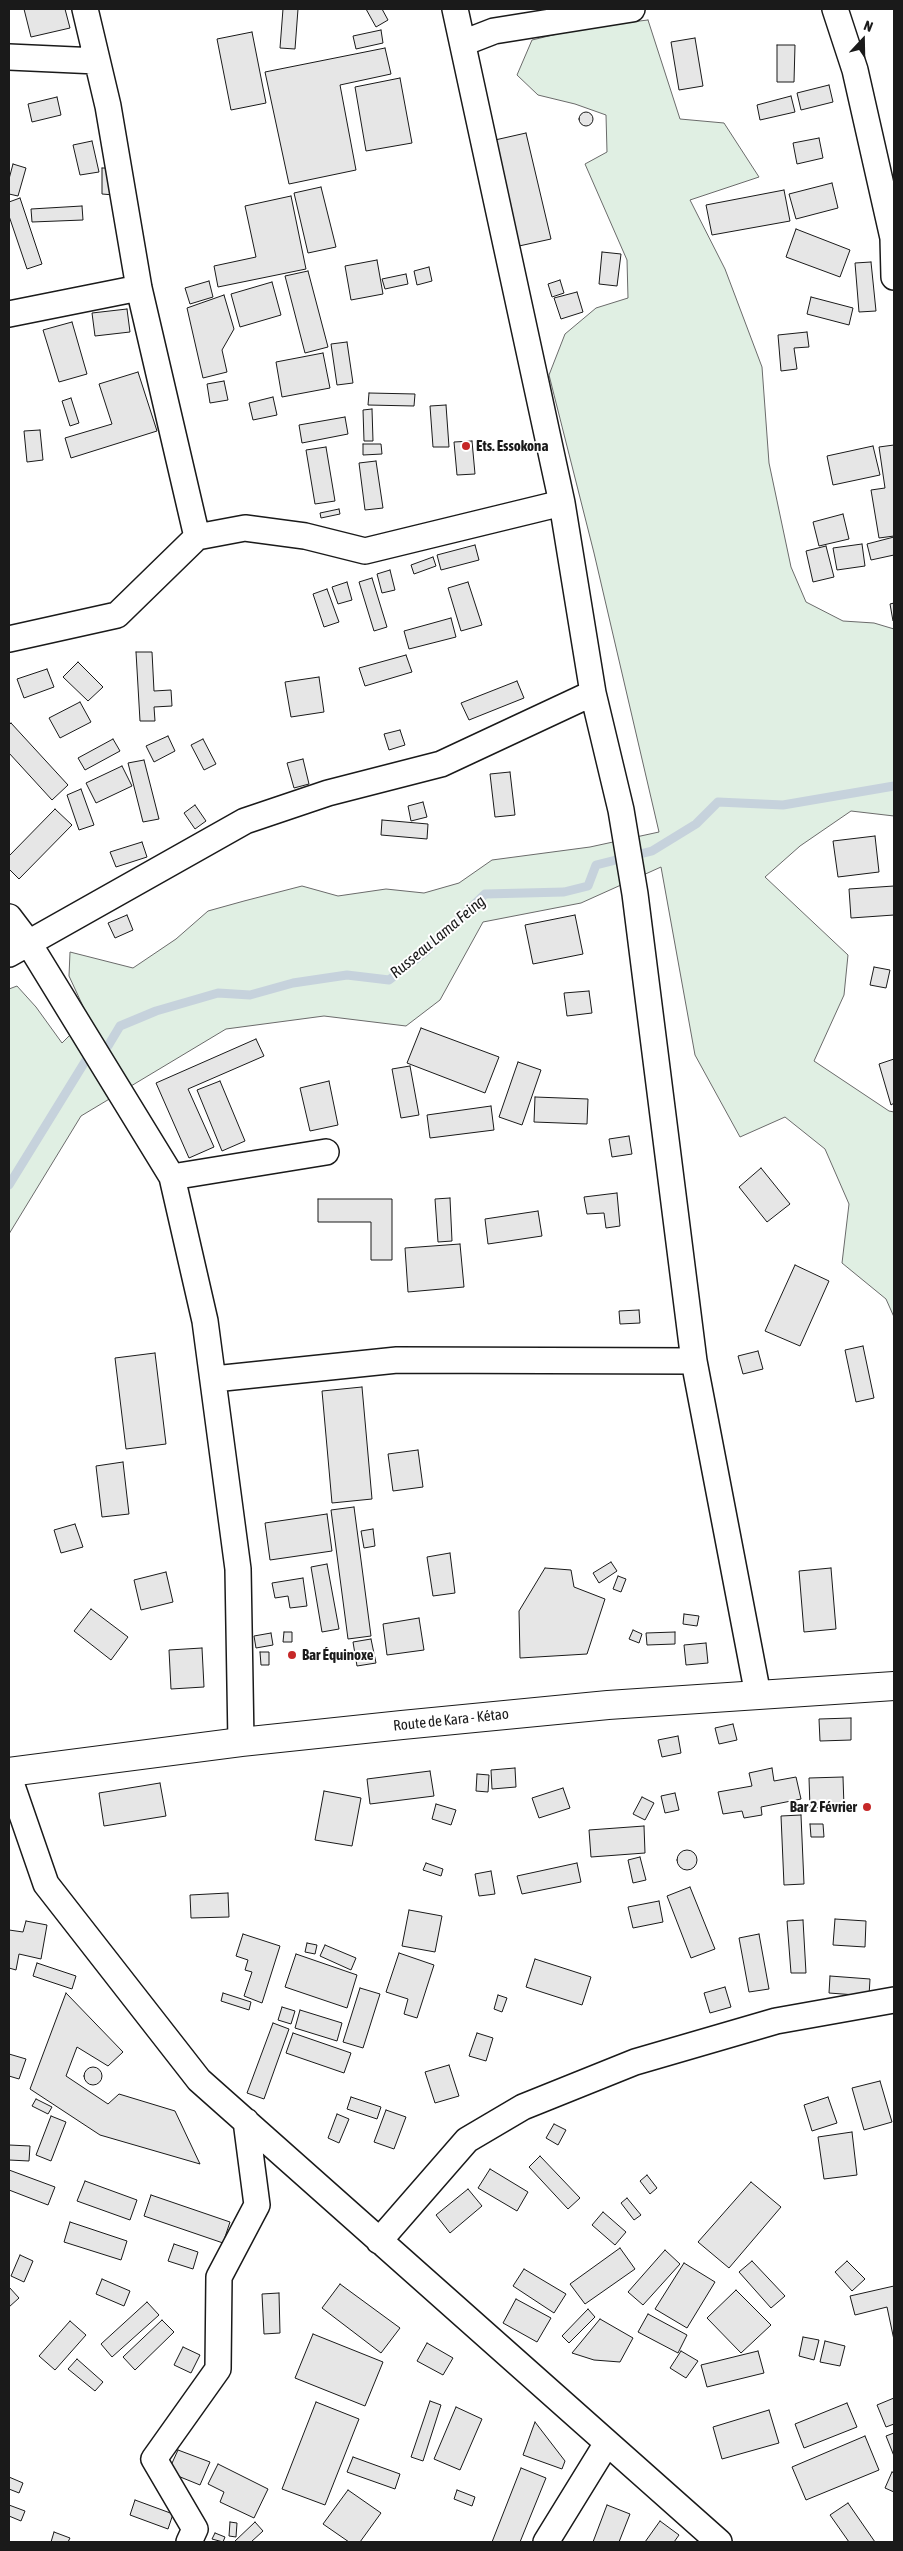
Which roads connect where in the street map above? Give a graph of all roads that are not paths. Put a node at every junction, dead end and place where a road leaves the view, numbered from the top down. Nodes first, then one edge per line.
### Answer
1 (85, 9) edge
2 (455, 9) edge
3 (632, 9) edge
4 (835, 9) edge
5 (463, 43) junction
6 (9, 57) edge
7 (97, 61) junction
8 (894, 277) edge
9 (139, 288) junction
10 (9, 314) edge
11 (562, 503) junction
12 (197, 537) junction
13 (9, 639) edge
14 (593, 693) junction
15 (9, 917) edge
16 (18, 948) edge
17 (326, 1152) dead end
18 (172, 1177) junction
19 (694, 1361) junction
20 (214, 1379) junction
21 (894, 1686) edge
22 (758, 1695) junction
23 (241, 1742) junction
24 (9, 1772) edge
25 (9, 1777) edge
26 (894, 2000) edge
27 (246, 2121) junction
28 (379, 2241) junction
29 (607, 2443) junction
30 (188, 2542) edge
31 (546, 2542) edge
32 (719, 2542) edge

1 - 7 street
2 - 5 street
3 - 5 street
4 - 8 street
5 - 11 street
6 - 7 street
7 - 9 street
9 - 10 street
9 - 12 street
11 - 12 street
11 - 14 street
12 - 13 street
14 - 16 street
14 - 19 street
15 - 16 street
16 - 18 street
17 - 18 street
18 - 20 street
19 - 20 street
19 - 22 street
20 - 23 street
21 - 22 main road, Route de Kara - Kétao
22 - 23 main road, Route de Kara - Kétao
23 - 24 main road, Route de Kara - Kétao
25 - 27 street
26 - 28 street
27 - 28 street
27 - 30 street
28 - 29 street
29 - 31 street
29 - 32 street

